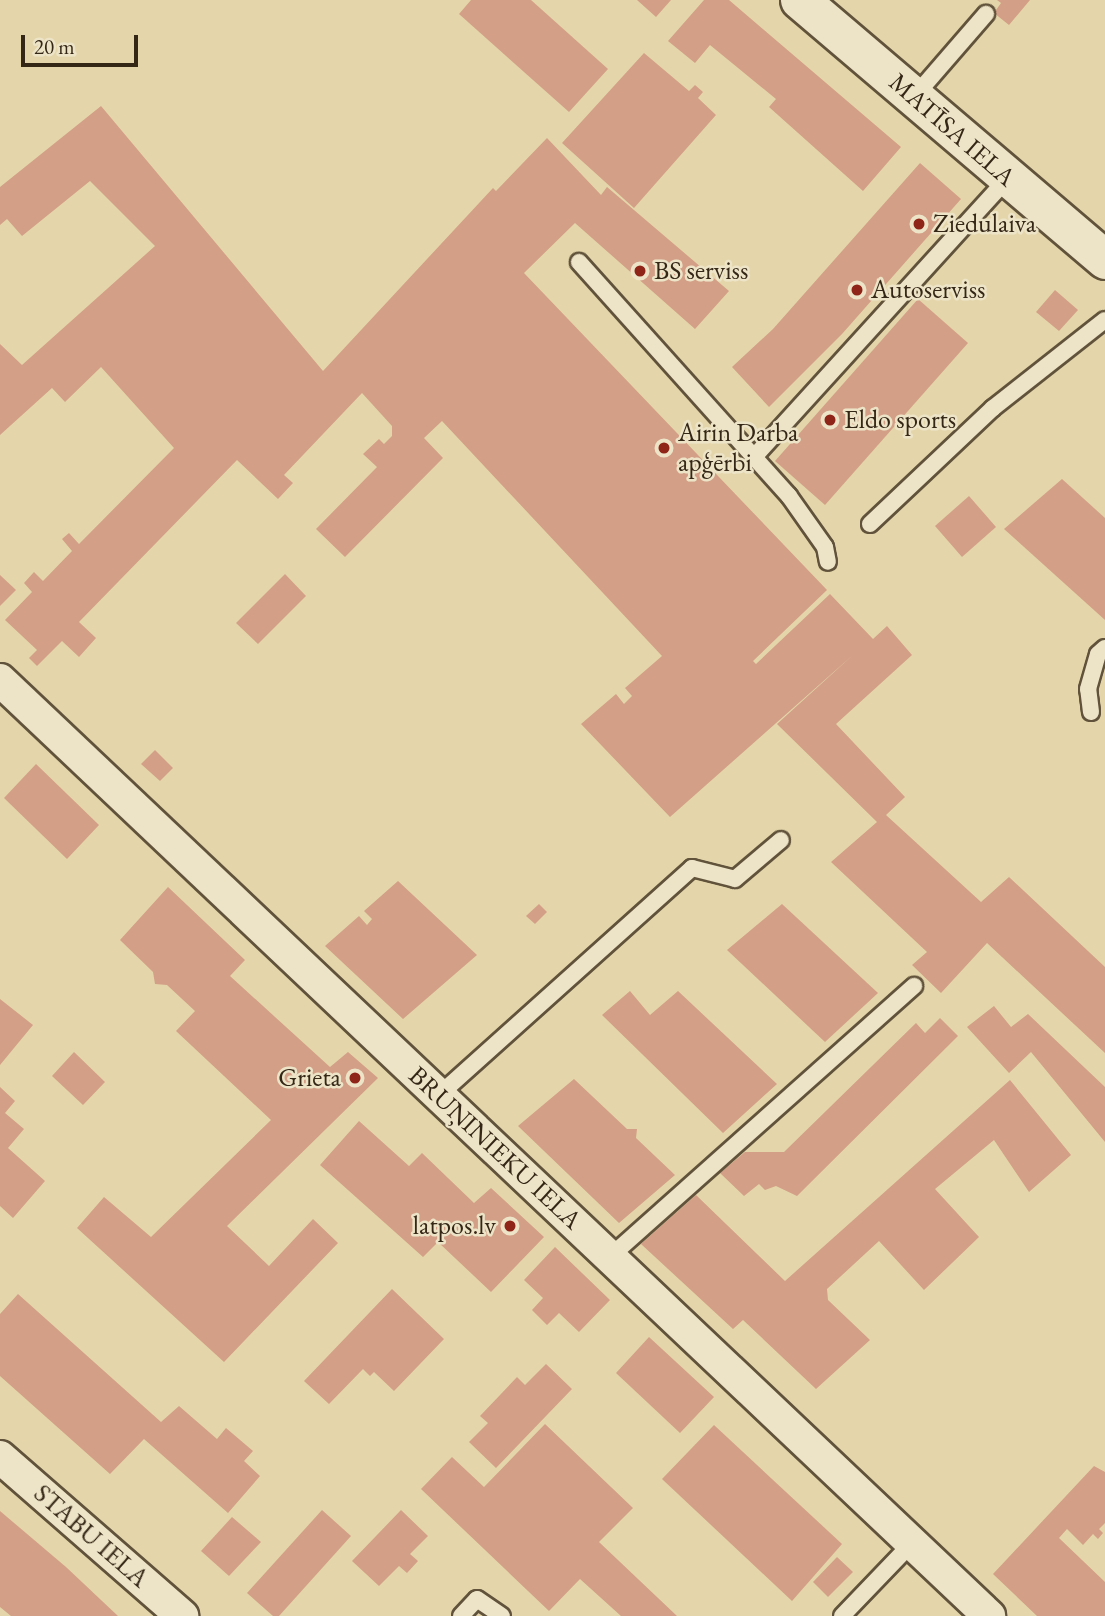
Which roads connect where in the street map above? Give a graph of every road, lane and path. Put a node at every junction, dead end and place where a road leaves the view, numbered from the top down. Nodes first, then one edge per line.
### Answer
1 (800, 0) edge
2 (986, 14) dead end
3 (914, 97) junction
4 (1008, 177) junction
5 (1105, 260) edge
6 (579, 262) dead end
7 (1105, 320) edge
8 (754, 457) junction
9 (870, 524) dead end
10 (828, 562) dead end
11 (1105, 648) edge
12 (0, 680) edge
13 (1091, 712) dead end
14 (781, 840) dead end
15 (914, 986) dead end
16 (439, 1095) junction
17 (611, 1256) junction
18 (0, 1457) edge
19 (912, 1543) junction
20 (847, 1614) edge
21 (462, 1615) edge
22 (182, 1616) edge
23 (502, 1616) edge
24 (989, 1616) edge

1 - 3 street, MATĪSA IELA
2 - 3 lane
3 - 4 street, MATĪSA IELA
4 - 5 street, MATĪSA IELA
4 - 8 lane
6 - 8 lane
7 - 9 lane
8 - 10 lane
11 - 13 lane
12 - 16 street, BRUŅINIEKU IELA
14 - 16 lane
15 - 17 lane
16 - 17 street, BRUŅINIEKU IELA
17 - 19 street, BRUŅINIEKU IELA
18 - 22 street, STABU IELA
19 - 20 lane
19 - 24 street, BRUŅINIEKU IELA
21 - 23 lane

